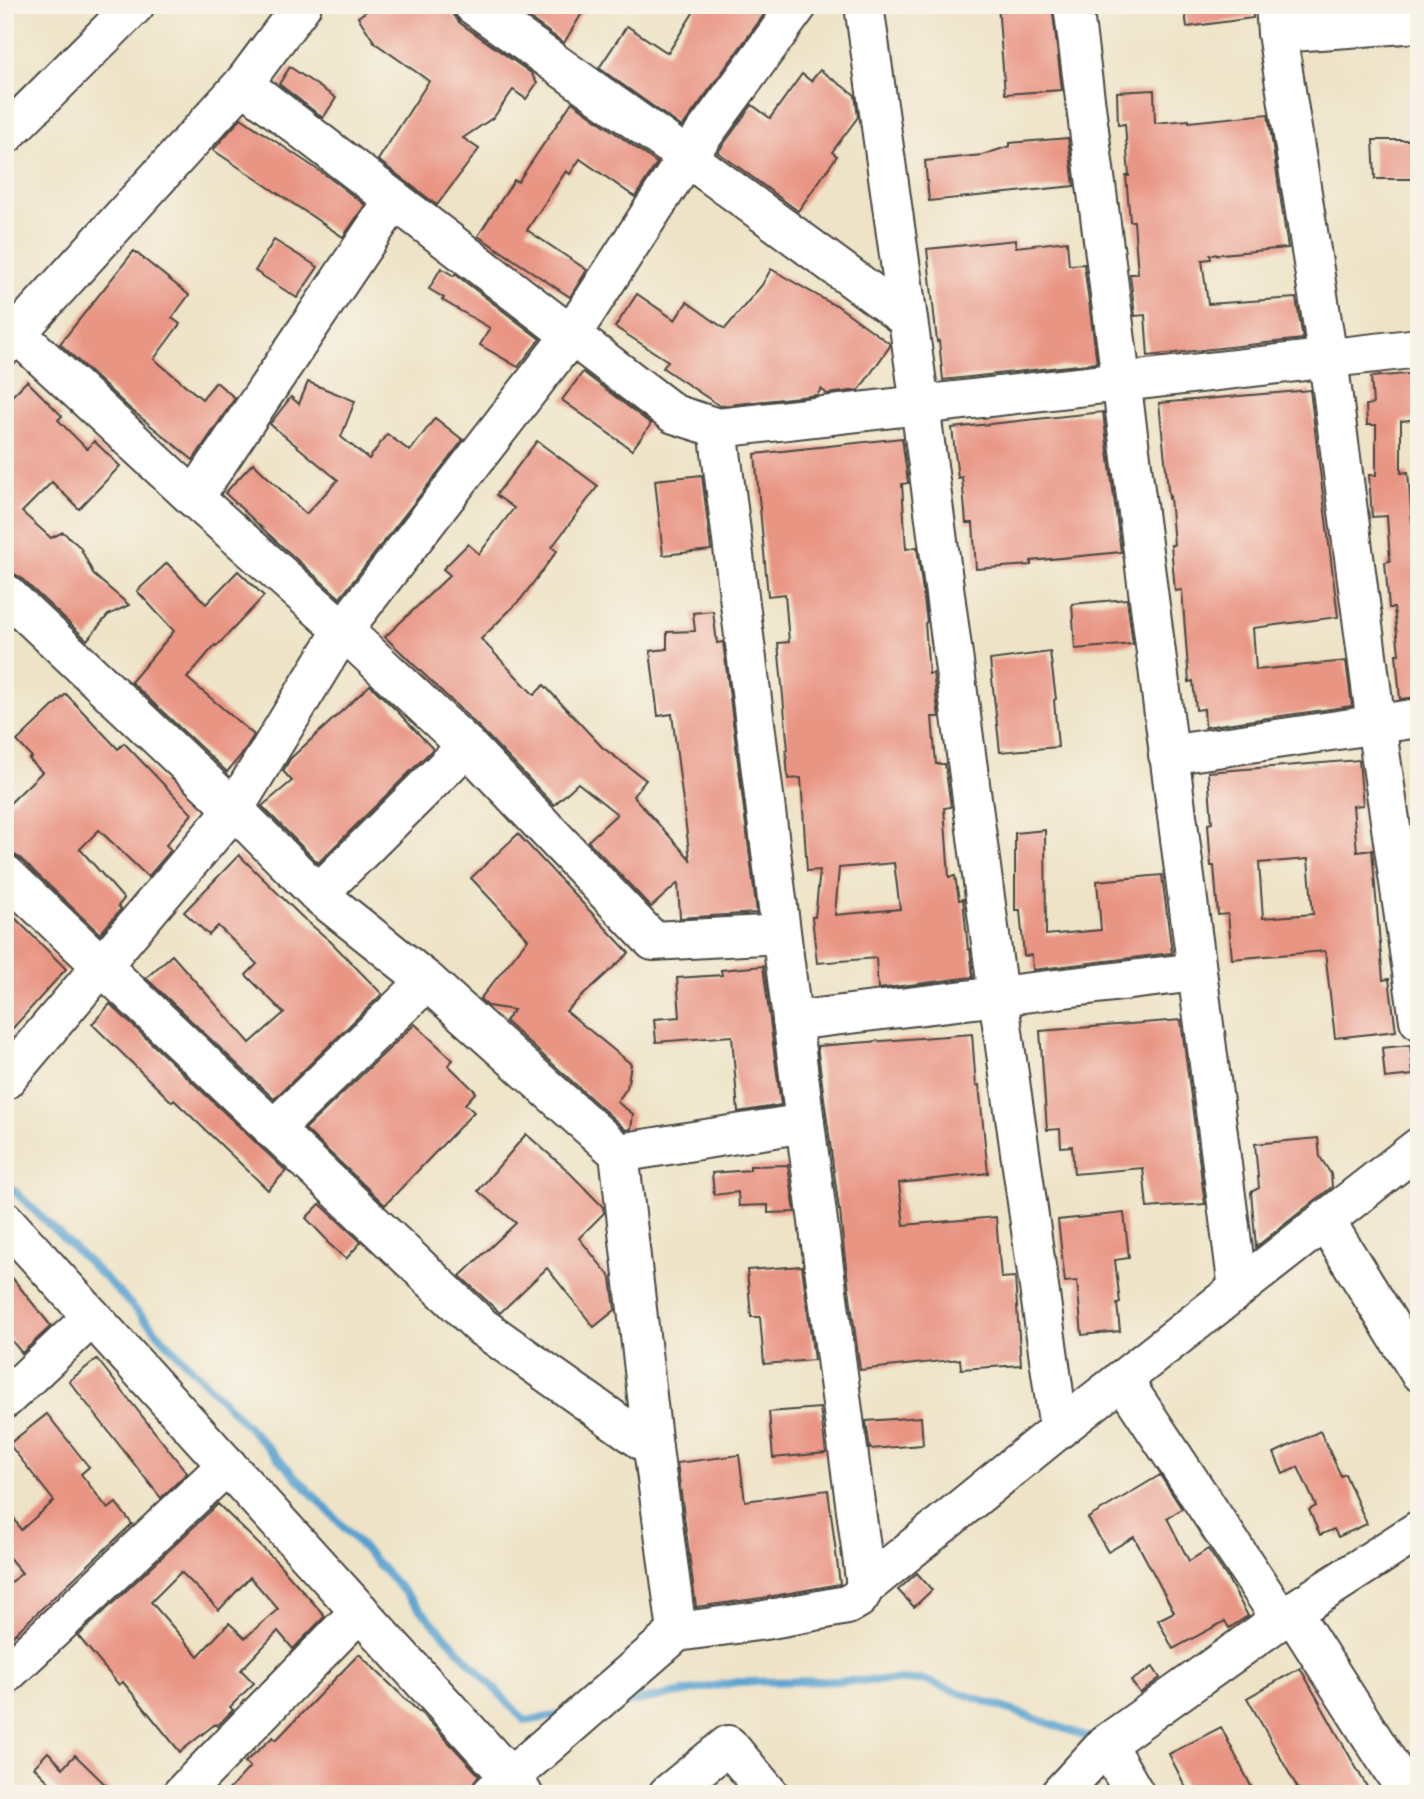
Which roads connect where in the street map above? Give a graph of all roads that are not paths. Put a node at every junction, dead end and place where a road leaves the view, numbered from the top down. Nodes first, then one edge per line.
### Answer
1 (302, 5) edge
2 (474, 5) edge
3 (798, 5) edge
4 (864, 5) edge
5 (1073, 5) edge
6 (114, 12) edge
7 (1276, 19) edge
8 (1419, 23) edge
9 (243, 84) junction
10 (5, 135) edge
11 (687, 157) junction
12 (394, 200) junction
13 (906, 318) junction
14 (571, 335) junction
15 (11, 340) edge
16 (1419, 348) edge
17 (1328, 359) junction
18 (1123, 382) junction
19 (920, 405) junction
20 (718, 428) junction
21 (194, 499) junction
22 (5, 593) edge
23 (343, 630) junction
24 (1419, 718) edge
25 (1376, 724) junction
26 (467, 746) junction
27 (1168, 755) junction
28 (233, 809) junction
29 (5, 874) edge
30 (318, 894) junction
31 (781, 934) junction
32 (100, 965) junction
33 (1196, 972) junction
34 (427, 981) junction
35 (998, 996) junction
36 (1419, 1020) edge
37 (792, 1021) junction
38 (5, 1080) edge
39 (805, 1123) junction
40 (274, 1130) junction
41 (1419, 1147) edge
42 (619, 1153) junction
43 (1325, 1220) junction
44 (5, 1221) edge
45 (1238, 1289) junction
46 (92, 1317) junction
47 (1419, 1372) edge
48 (1122, 1379) junction
49 (5, 1399) edge
50 (1059, 1429) junction
51 (653, 1448) junction
52 (227, 1465) junction
53 (1419, 1530) edge
54 (866, 1586) junction
55 (360, 1611) junction
56 (1287, 1615) junction
57 (677, 1632) junction
58 (5, 1675) edge
59 (1106, 1744) junction
60 (508, 1788) edge
61 (183, 1794) edge
62 (668, 1794) edge
63 (769, 1794) edge
64 (1060, 1794) edge
65 (1135, 1794) edge
66 (1408, 1794) edge

1 - 9 street
2 - 11 street
3 - 11 street
4 - 13 street
5 - 18 street
6 - 10 street
7 - 8 street
7 - 17 street
9 - 12 street
9 - 15 street
11 - 13 street
11 - 14 street
12 - 14 street
12 - 21 street
13 - 19 street
14 - 20 street
14 - 23 street
15 - 21 street
16 - 17 street
17 - 18 street
17 - 25 street
18 - 19 street
18 - 27 street
19 - 20 street
19 - 35 street
20 - 31 street
21 - 23 street
22 - 28 street
23 - 26 street
23 - 28 street
24 - 25 street
25 - 27 street
25 - 36 street
26 - 30 street
26 - 31 street
27 - 33 street
28 - 30 street
28 - 32 street
29 - 32 street
30 - 34 street
31 - 37 street
32 - 38 street
32 - 40 street
33 - 35 street
33 - 45 street
34 - 40 street
34 - 42 street
35 - 37 street
35 - 50 street
37 - 39 street
39 - 42 street
39 - 54 street
40 - 51 street
41 - 43 street
42 - 51 street
43 - 45 street
43 - 47 street
44 - 46 street
45 - 48 street
46 - 49 street
46 - 52 street
48 - 50 street
48 - 56 street
50 - 54 street
51 - 57 street
52 - 55 street
52 - 58 street
53 - 56 street
54 - 57 street
55 - 60 street
55 - 61 street
56 - 59 street
56 - 66 street
57 - 60 street
59 - 64 street
59 - 65 street
62 - 63 street

